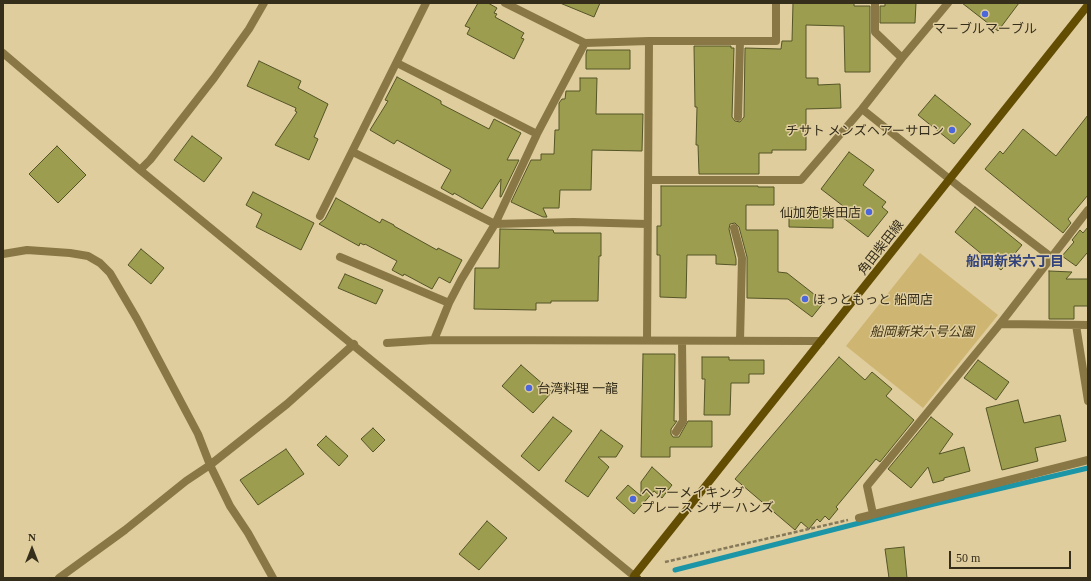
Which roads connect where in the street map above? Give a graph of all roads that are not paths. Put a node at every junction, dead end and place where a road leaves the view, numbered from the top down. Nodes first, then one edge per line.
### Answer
1 (264, 3) edge
2 (426, 3) edge
3 (505, 3) edge
4 (776, 3) edge
5 (875, 3) edge
6 (948, 3) edge
7 (1088, 5) edge
8 (649, 41) junction
9 (740, 41) junction
10 (585, 43) junction
11 (3, 53) edge
12 (902, 58) junction
13 (397, 64) junction
14 (862, 109) junction
15 (738, 117) dead end
16 (537, 134) junction
17 (353, 152) junction
18 (140, 170) junction
19 (949, 179) junction
20 (648, 180) junction
21 (1088, 210) edge
22 (320, 216) dead end
23 (495, 224) junction
24 (647, 224) junction
25 (734, 228) dead end
26 (3, 254) edge
27 (340, 257) dead end
28 (1051, 257) junction
29 (449, 303) junction
30 (1000, 324) junction
31 (1076, 325) junction
32 (1088, 325) edge
33 (434, 340) junction
34 (647, 340) junction
35 (682, 341) junction
36 (740, 341) junction
37 (821, 341) junction
38 (387, 343) dead end
39 (354, 344) junction
40 (1088, 401) edge
41 (676, 432) dead end
42 (1088, 460) edge
43 (210, 465) junction
44 (873, 514) junction
45 (860, 518) road end
46 (635, 577) edge
47 (59, 578) edge
48 (273, 578) edge

1 - 18 street
2 - 13 street
3 - 10 street
4 - 9 street
5 - 12 street
6 - 12 street
7 - 19 main road, 角田柴田線
8 - 9 street
8 - 10 street
8 - 20 street
9 - 15 street
10 - 16 street
11 - 18 street
12 - 14 street
13 - 16 street
13 - 17 street
14 - 19 street
14 - 20 street
16 - 23 street
17 - 22 street
17 - 23 street
18 - 39 street
19 - 28 street
19 - 37 main road, 角田柴田線
20 - 24 street
21 - 28 street
23 - 24 street
23 - 29 street
24 - 34 street
25 - 36 street
26 - 43 street
27 - 29 street
28 - 30 street
29 - 33 street
30 - 31 street
30 - 44 street
31 - 32 street
31 - 40 street
33 - 34 street
33 - 38 street
34 - 35 street
35 - 36 street
35 - 41 street
36 - 37 street
37 - 46 main road, 角田柴田線
39 - 43 street
39 - 46 street
42 - 44 street
43 - 47 street
43 - 48 street
44 - 45 street

